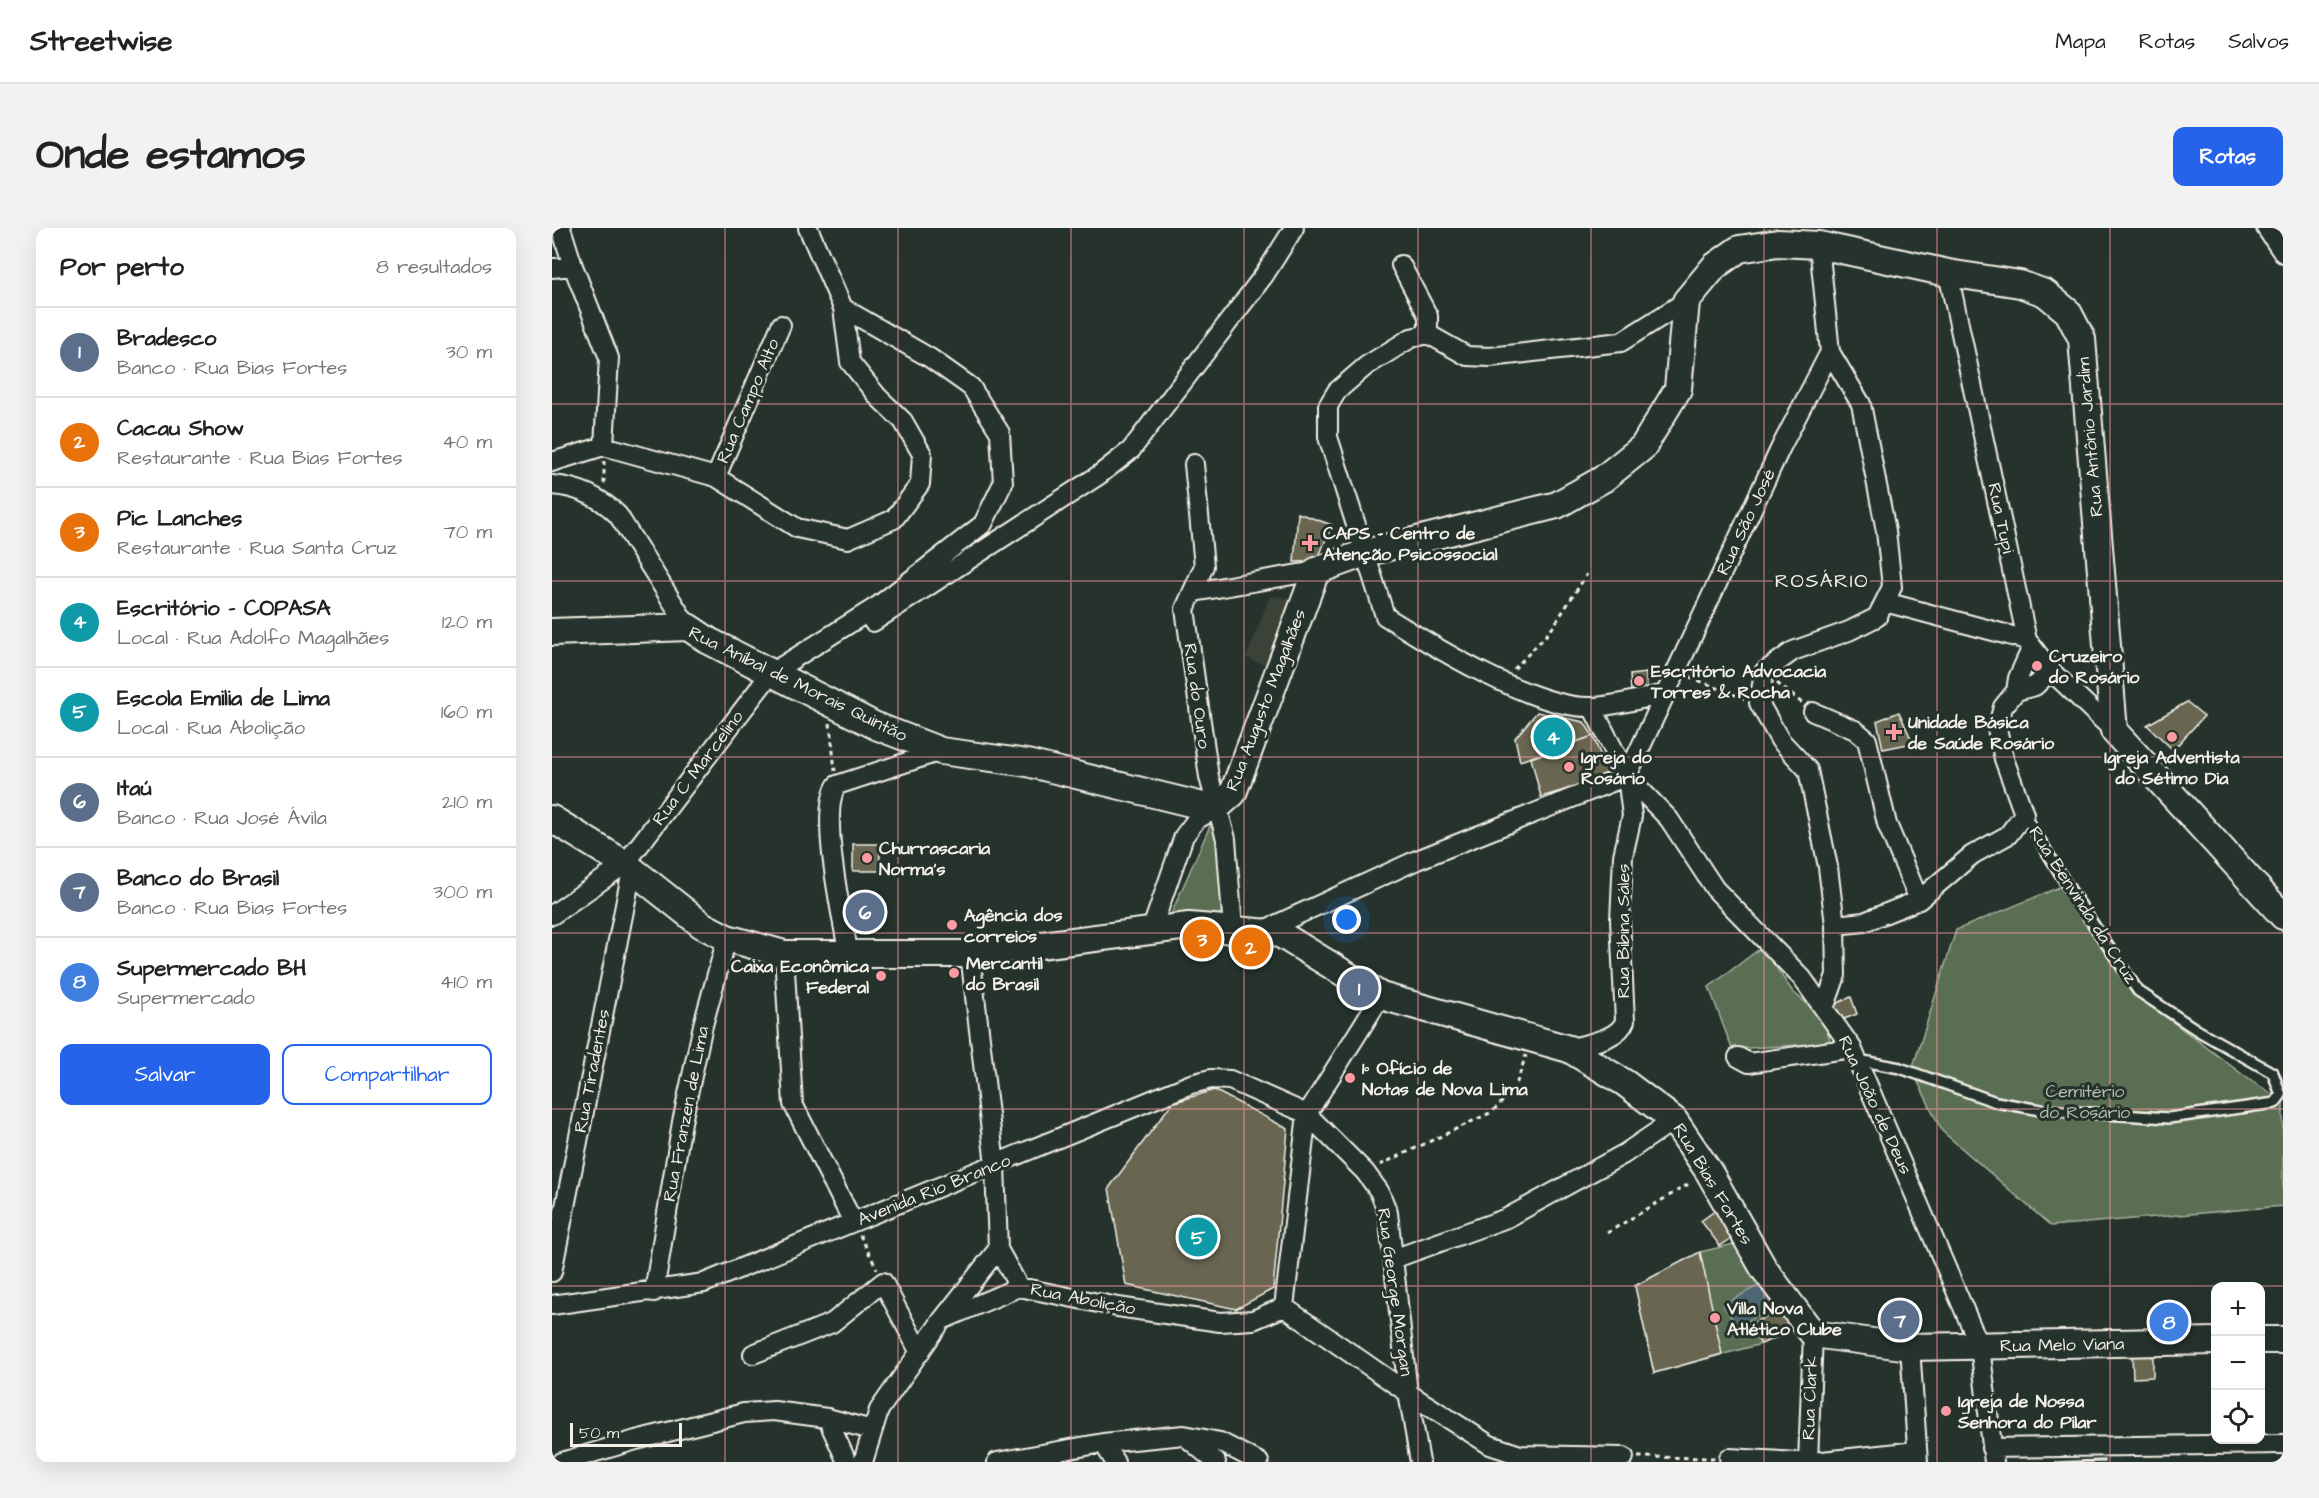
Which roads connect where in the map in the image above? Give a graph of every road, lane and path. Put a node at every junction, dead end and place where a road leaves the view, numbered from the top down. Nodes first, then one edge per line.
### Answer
1 (561, 228) edge
2 (808, 228) edge
3 (1294, 228) edge
4 (2266, 228) edge
5 (2283, 253) edge
6 (1820, 254) junction
7 (1401, 265) dead end
8 (573, 266) junction
9 (552, 268) edge
10 (1950, 281) junction
11 (1686, 301) junction
12 (843, 308) junction
13 (781, 325) dead end
14 (1428, 334) junction
15 (1830, 352) junction
16 (604, 446) junction
17 (552, 462) edge
18 (1194, 464) dead end
19 (716, 477) junction
20 (552, 485) edge
21 (604, 501) junction
22 (1365, 552) junction
23 (1316, 571) junction
24 (1587, 574) dead end
25 (1194, 592) junction
26 (1885, 602) junction
27 (688, 627) junction
28 (552, 632) edge
29 (821, 641) junction
30 (2030, 644) junction
31 (1677, 671) junction
32 (2051, 671) junction
33 (1764, 672) junction
34 (771, 673) junction
35 (1503, 682) junction
36 (2016, 691) junction
37 (1666, 694) junction
38 (828, 701) junction
39 (1759, 703) junction
40 (1592, 707) junction
41 (1813, 712) joint
42 (2114, 731) junction
43 (941, 751) junction
44 (1627, 776) junction
45 (837, 785) junction
46 (1215, 809) junction
47 (2024, 814) junction
48 (552, 819) edge
49 (629, 867) junction
50 (1919, 900) junction
51 (552, 915) edge
52 (2283, 916) edge
53 (1835, 925) junction
54 (1233, 928) junction
55 (1151, 931) junction
56 (1262, 931) junction
57 (727, 938) junction
58 (784, 954) junction
59 (970, 954) junction
60 (849, 956) junction
61 (1381, 996) junction
62 (1825, 1006) junction
63 (1532, 1039) junction
64 (1569, 1049) junction
65 (1855, 1054) junction
66 (1738, 1058) dead end
67 (1307, 1114) junction
68 (1674, 1120) junction
69 (995, 1165) junction
70 (1365, 1172) junction
71 (1709, 1172) junction
72 (853, 1222) junction
73 (1607, 1233) dead end
74 (999, 1250) junction
75 (1394, 1259) junction
76 (552, 1272) edge
77 (884, 1282) junction
78 (1019, 1287) junction
79 (654, 1292) junction
80 (552, 1305) edge
81 (1284, 1307) junction
82 (942, 1320) junction
83 (1813, 1334) junction
84 (2265, 1340) edge
85 (2283, 1340) edge
86 (2211, 1341) edge
87 (1910, 1351) junction
88 (1980, 1351) junction
89 (920, 1353) junction
90 (753, 1354) dead end
91 (1408, 1393) junction
92 (827, 1418) junction
93 (872, 1430) junction
94 (1184, 1435) junction
95 (1103, 1443) junction
96 (2283, 1444) edge
97 (2177, 1454) edge
98 (1993, 1455) edge
99 (1918, 1456) edge
100 (1624, 1457) joint
101 (1729, 1458) joint
102 (1588, 1459) edge
103 (562, 1462) edge
104 (847, 1462) edge
105 (862, 1462) edge
106 (997, 1462) edge
107 (1115, 1462) edge
108 (1216, 1462) edge
109 (1259, 1462) edge
110 (1420, 1462) edge
111 (1798, 1462) edge
112 (1808, 1462) edge
113 (1813, 1462) edge

1 - 8 street
2 - 12 street
3 - 29 street
4 - 5 street
6 - 10 street, Rua Antônio Jardim
6 - 11 street, Rua Antônio Jardim
6 - 15 street
7 - 14 street
8 - 9 street
8 - 16 street
10 - 30 street, Rua Tupi
10 - 42 street, Rua Antônio Jardim
11 - 14 street
11 - 22 street
12 - 19 street
12 - 29 street
13 - 19 street, Rua Campo Alto
14 - 22 street
15 - 26 street
15 - 31 street, Rua São José
16 - 17 street
16 - 19 street
16 - 21 path
18 - 25 street, Rua do Ouro
20 - 21 street
21 - 27 street
22 - 23 street
22 - 35 street
23 - 25 street
23 - 46 street, Rua Augusto Magalhães
24 - 35 path
25 - 46 street, Rua do Ouro
26 - 30 street
26 - 33 street
27 - 28 street, Rua Aníbal de Morais Quintão
27 - 34 street, Rua Aníbal de Morais Quintão
29 - 34 street, Rua C Marcelino
30 - 32 street, Rua Tupi
30 - 36 street, Rua Benvinda da Cruz
31 - 37 street, Rua São José
31 - 39 path
32 - 36 street
32 - 42 street, Rua Tupi
33 - 39 street
33 - 41 path
34 - 38 street, Rua Aníbal de Morais Quintão
34 - 49 street, Rua C Marcelino
35 - 40 street
36 - 47 street, Rua Benvinda da Cruz
37 - 40 street
37 - 44 street, Rua São José
38 - 43 street, Rua Aníbal de Morais Quintão
38 - 45 path
39 - 53 street
40 - 44 street
41 - 50 street
42 - 52 street
43 - 45 street
43 - 46 street, Rua Aníbal de Morais Quintão
44 - 56 street
44 - 62 street, Rua João de Deus
44 - 64 street, Rua Bibina Sáles
45 - 60 street
46 - 54 street, Rua do Ouro
46 - 55 street, Rua Augusto Magalhães
47 - 50 street
47 - 65 lane, Rua Benvinda da Cruz
48 - 49 street, Rua Bias Fortes
49 - 51 street
49 - 57 street, Rua Bias Fortes
49 - 76 street, Rua Tiradentes
50 - 53 street
53 - 62 street
54 - 55 street, Rua Bias Fortes
54 - 56 street, Rua Bias Fortes
55 - 59 street, Rua Bias Fortes
56 - 61 street, Rua Bias Fortes
57 - 58 street, Rua Bias Fortes
57 - 79 street, Rua Franzen de Lima
58 - 60 street, Rua Bias Fortes
58 - 72 street
59 - 60 street, Rua Bias Fortes
59 - 69 street
61 - 63 street, Rua Bias Fortes
61 - 67 street
62 - 65 street, Rua João de Deus
63 - 64 street, Rua Bias Fortes
63 - 70 path
64 - 68 street, Rua Bias Fortes
65 - 66 street
65 - 88 street, Rua João de Deus
67 - 69 street, Avenida Rio Branco
67 - 70 street, Rua George Morgan
67 - 81 street
68 - 71 street, Rua Bias Fortes
68 - 75 street
69 - 72 street, Avenida Rio Branco
69 - 74 street
70 - 75 street, Rua George Morgan
71 - 73 path
71 - 83 street, Rua Bias Fortes
72 - 77 path
72 - 79 street, Avenida Rio Branco
74 - 78 street
74 - 82 street
75 - 91 street, Rua George Morgan
77 - 89 street
77 - 90 street
78 - 81 street, Rua Abolição
78 - 82 street, Rua Abolição
79 - 80 street, Avenida Rio Branco
81 - 91 street
82 - 89 street
83 - 87 street
83 - 112 street, Rua Clark
84 - 85 street
86 - 88 street, Rua Melo Viana
87 - 88 street
87 - 99 street
88 - 98 street, Rua João de Deus
89 - 93 street
91 - 102 street
91 - 110 street, Rua George Morgan
92 - 93 street
92 - 103 street
92 - 104 street
93 - 105 street
94 - 95 street
94 - 108 street
94 - 109 street
95 - 106 street
95 - 107 street
96 - 97 street
97 - 98 street
99 - 113 street
100 - 101 path
100 - 102 street
101 - 111 street

